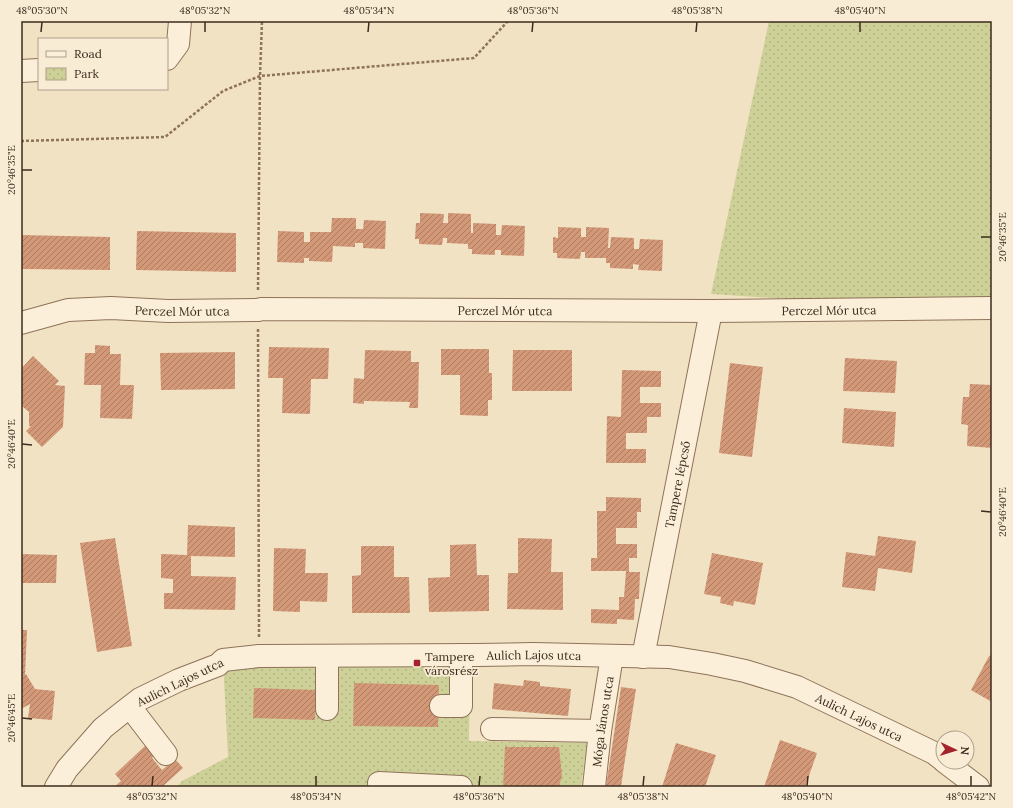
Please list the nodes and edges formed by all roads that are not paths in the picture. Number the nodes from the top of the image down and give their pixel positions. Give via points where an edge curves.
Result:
1 (180, 21) edge
2 (168, 58) edge
3 (38, 70) edge
4 (21, 71) edge
5 (992, 308) edge
6 (711, 311) junction
7 (21, 323) edge
8 (327, 656) junction
9 (461, 656) junction
10 (612, 656) junction
11 (643, 657) junction
12 (441, 706) dead end
13 (130, 707) junction
14 (327, 708) dead end
15 (492, 729) dead end
16 (600, 731) junction
17 (166, 754) dead end
18 (935, 754) edge
19 (956, 770) edge
20 (379, 783) dead end
21 (56, 787) edge
22 (461, 787) edge
23 (594, 787) edge
24 (978, 787) edge

1 - 2 street via 178,44
3 - 4 street
5 - 6 street, Perczel Mór utca
6 - 7 street, Perczel Mór utca via 168,311 104,308 68,310
6 - 11 street, Tampere lépcső
8 - 9 street, Aulich Lajos utca
8 - 13 street, Aulich Lajos utca via 259,656 223,660 140,699
8 - 14 street
9 - 10 street, Aulich Lajos utca
9 - 12 street via 461,706
10 - 11 street, Aulich Lajos utca
10 - 16 street, Móga János utca
11 - 18 street, Aulich Lajos utca via 669,657 712,664 745,671 797,688
13 - 17 street
13 - 21 street, Aulich Lajos utca via 104,728 67,769
15 - 16 street
16 - 23 street, Móga János utca
19 - 24 street
20 - 22 street

